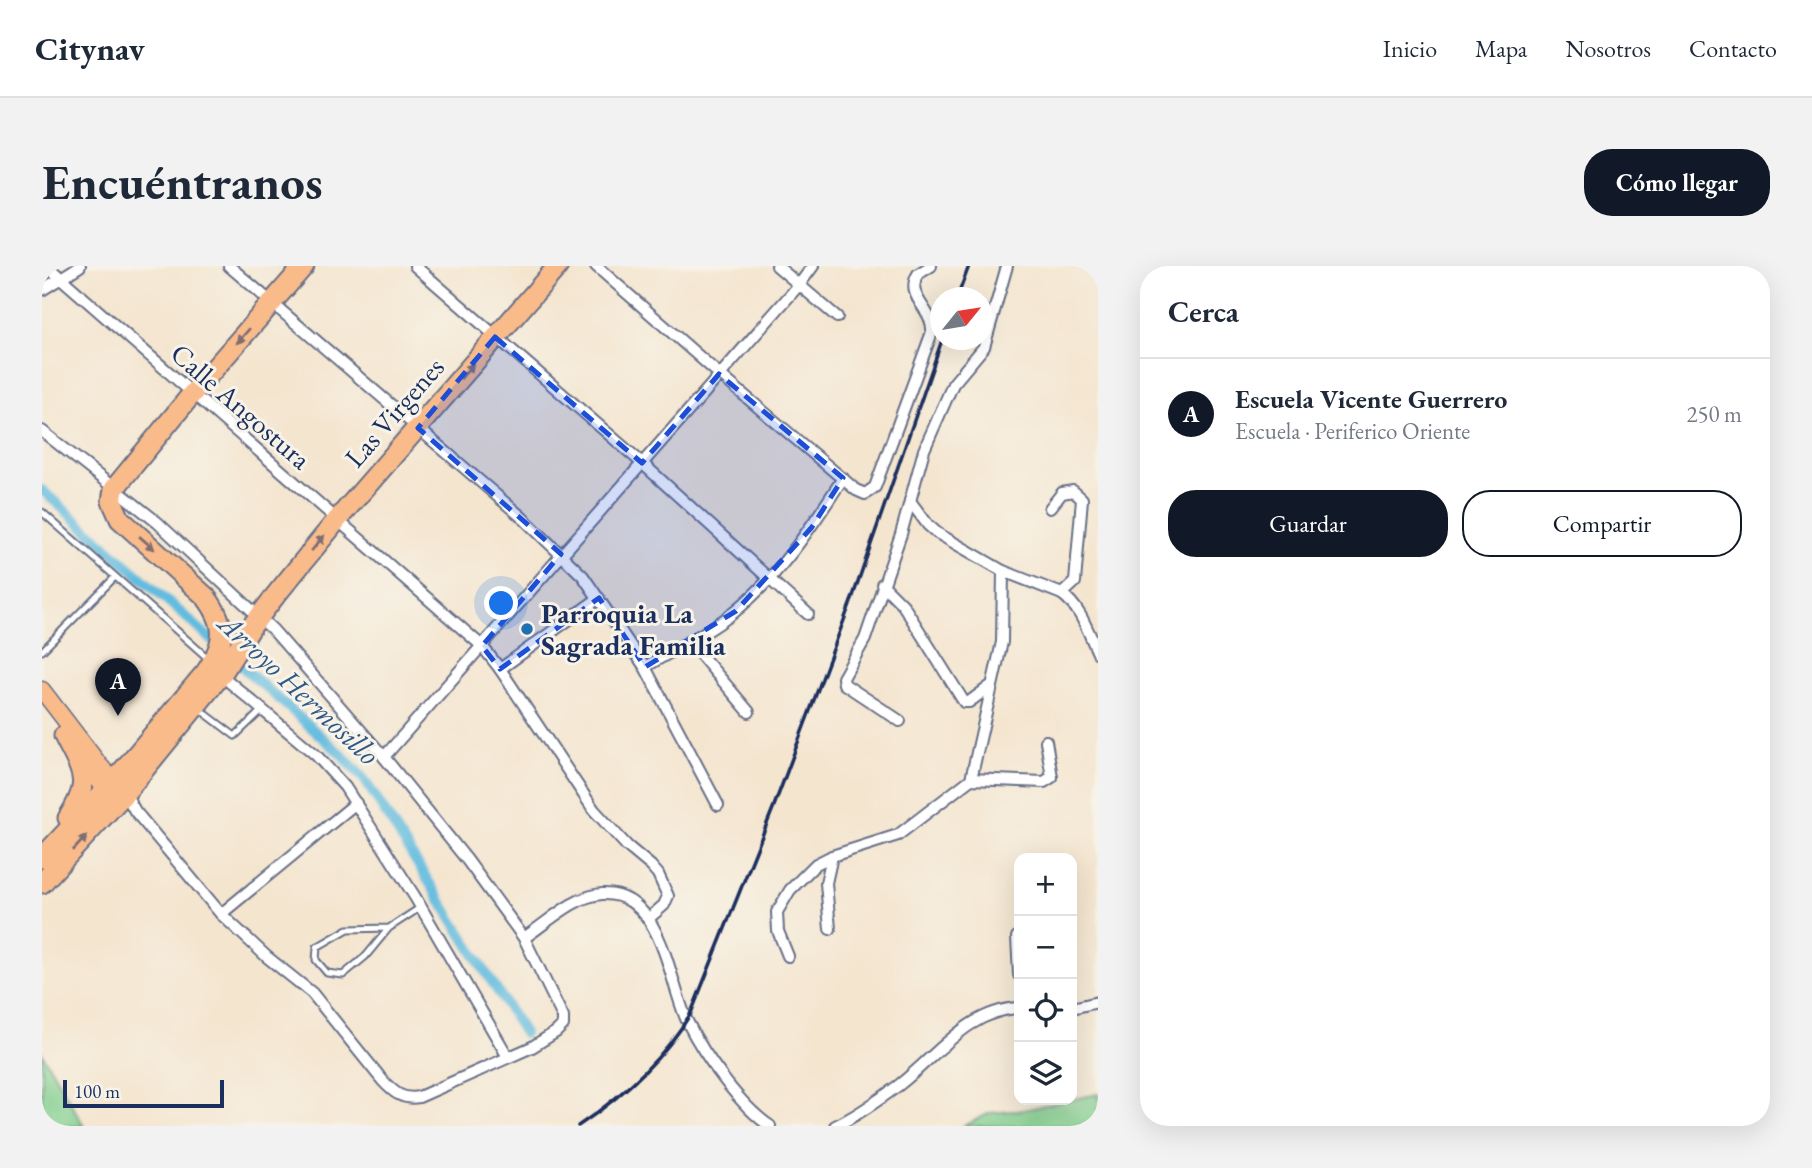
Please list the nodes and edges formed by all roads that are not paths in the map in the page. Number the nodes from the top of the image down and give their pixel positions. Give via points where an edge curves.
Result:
1 (47, 266) edge
2 (80, 266) edge
3 (229, 266) edge
4 (304, 266) edge
5 (415, 266) edge
6 (558, 266) edge
7 (596, 266) edge
8 (777, 266) edge
9 (813, 266) edge
10 (931, 266) edge
11 (1007, 266) edge
12 (59, 278) junction
13 (799, 285) junction
14 (42, 290) edge
15 (272, 303) junction
16 (837, 317) dead end
17 (495, 337) junction
18 (719, 374) junction
19 (192, 394) junction
20 (418, 428) junction
21 (42, 432) edge
22 (642, 463) junction
23 (842, 478) junction
24 (114, 489) junction
25 (910, 500) junction
26 (1050, 508) dead end
27 (42, 512) edge
28 (337, 520) junction
29 (561, 554) junction
30 (1003, 571) junction
31 (115, 577) junction
32 (770, 578) junction
33 (882, 584) junction
34 (1062, 594) junction
35 (599, 598) junction
36 (808, 614) dead end
37 (260, 615) junction
38 (689, 640) junction
39 (482, 646) junction
40 (42, 651) edge
41 (1098, 653) edge
42 (224, 655) junction
43 (645, 667) junction
44 (499, 669) junction
45 (992, 685) junction
46 (42, 690) edge
47 (196, 706) junction
48 (42, 708) edge
49 (262, 709) junction
50 (749, 712) dead end
51 (900, 721) dead end
52 (64, 736) junction
53 (1046, 741) dead end
54 (384, 757) junction
55 (971, 779) junction
56 (119, 796) junction
57 (356, 803) junction
58 (718, 805) dead end
59 (832, 856) junction
60 (43, 858) edge
61 (42, 883) edge
62 (421, 907) junction
63 (221, 914) junction
64 (648, 919) junction
65 (389, 928) junction
66 (830, 929) dead end
67 (524, 938) junction
68 (788, 956) dead end
69 (1098, 1002) edge
70 (1077, 1006) edge
71 (1014, 1008) edge
72 (508, 1057) junction
73 (770, 1126) edge
74 (835, 1126) edge

1 - 12 street, Calle Angostura
2 - 12 street
3 - 15 street
4 - 15 highway
5 - 17 street
6 - 17 highway, Las Virgenes
7 - 18 street
8 - 13 street
9 - 13 street
10 - 23 street via 918,274 914,287 932,322 932,332 874,487 861,493
11 - 25 street via 984,347 945,400
12 - 14 street
12 - 19 street, Calle Angostura
13 - 16 street
13 - 18 street
15 -> 19 highway
15 - 20 street
20 -> 17 highway, Las Virgenes
17 - 22 street
18 - 22 street
18 - 23 street
19 - 24 highway
19 - 28 street, Calle Angostura
20 - 28 highway, Las Virgenes
20 - 29 street
21 - 24 street
22 - 29 street
22 - 32 street
23 - 32 street via 802,541
24 - 37 street
24 -> 42 highway via 112,501 120,519 214,607
25 - 30 street via 937,533
25 - 33 street
26 - 34 street via 1062,493 1073,491 1082,499 1075,582
27 - 31 lane
37 -> 28 highway, Las Virgenes
28 - 39 street, Calle Angostura
29 - 35 street
29 - 39 street
30 - 34 street
30 - 45 street via 1003,628
31 - 40 lane
31 - 42 lane
32 - 36 street
32 - 38 street via 736,611
33 - 45 street via 903,605 964,702
33 - 51 street via 865,639 843,678 844,684
34 - 41 street via 1074,605
35 - 43 street
35 - 44 street
37 - 42 highway, Las Virgenes
37 - 54 street
38 - 43 street
38 - 50 street
39 - 44 street, Calle Angostura
39 - 54 street
42 - 47 highway
42 - 49 street
42 - 56 highway
43 - 58 street
44 - 64 street, Calle Angostura via 594,810 658,874 668,896
45 - 55 street
46 - 56 main road
47 - 49 lane via 235,736
47 - 56 highway
48 - 52 main road
49 - 57 street via 316,755
52 - 56 main road
52 - 60 highway via 84,784 82,796
53 - 55 street via 1052,777 1044,782
54 - 67 street
55 - 59 street via 898,835
56 - 60 highway
61 -> 56 highway
56 - 63 street
57 - 62 street
57 - 63 street
59 - 66 street via 826,883
59 - 68 street via 816,864 790,890 777,912 778,932
62 - 65 lane
62 - 72 street
63 - 72 street via 312,993 383,1082 402,1097 419,1097
64 - 67 street via 627,901 603,894 576,903
64 - 73 street via 693,1032 737,1095
65 - 65 lane via 348,929 317,947 316,960 327,973 342,975 366,956
67 - 72 street via 563,1025
69 - 70 street
71 - 74 street via 984,1015 899,1085

